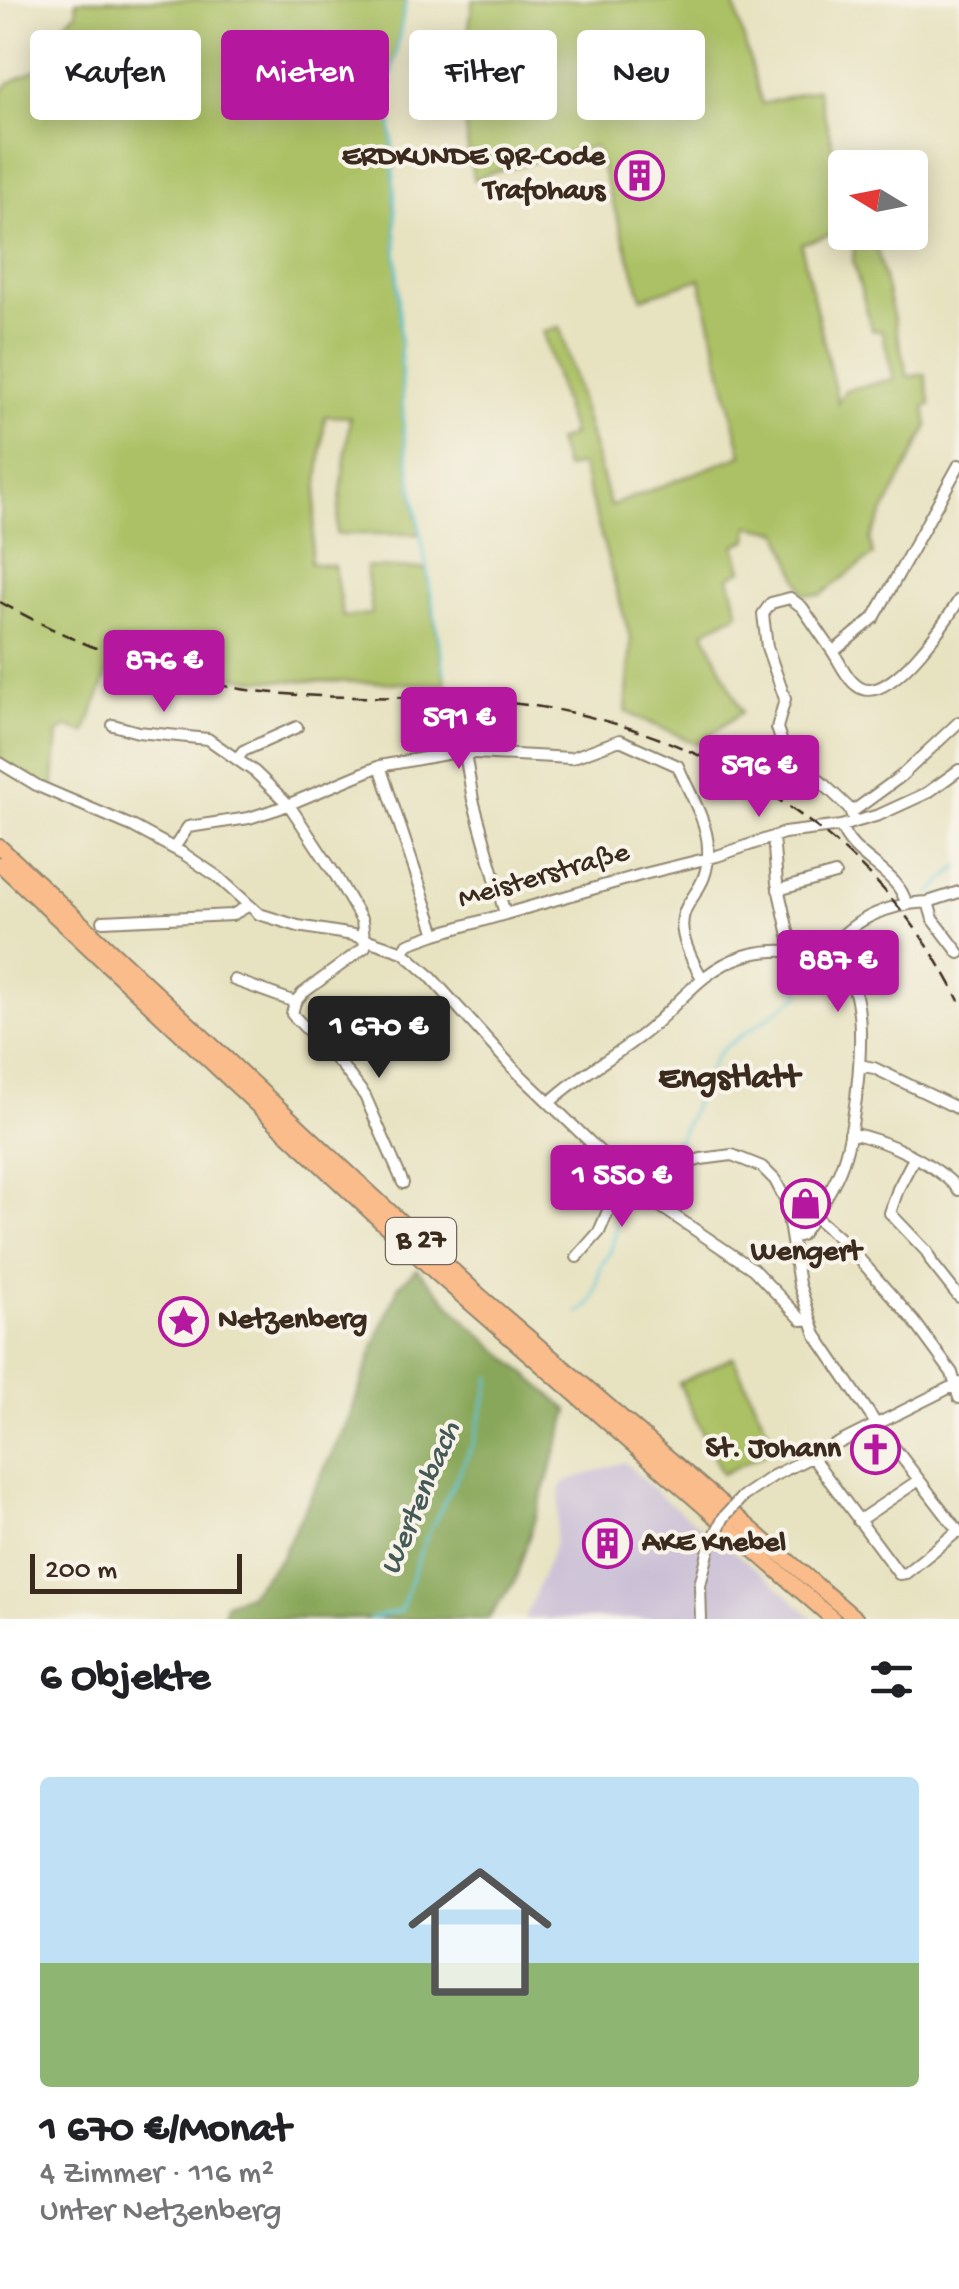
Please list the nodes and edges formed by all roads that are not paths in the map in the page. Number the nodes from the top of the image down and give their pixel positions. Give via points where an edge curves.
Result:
1 (959, 465) edge
2 (959, 600) edge
3 (834, 652) junction
4 (959, 722) edge
5 (113, 725) dead end
6 (297, 727) dead end
7 (465, 752) junction
8 (237, 758) junction
9 (0, 763) edge
10 (380, 766) junction
11 (959, 770) edge
12 (289, 805) junction
13 (854, 817) junction
14 (841, 826) junction
15 (772, 837) junction
16 (0, 847) edge
17 (174, 848) junction
18 (708, 858) junction
19 (0, 864) edge
20 (835, 874) dead end
21 (778, 890) junction
22 (959, 892) edge
23 (928, 902) junction
24 (906, 903) junction
25 (248, 906) junction
26 (505, 914) junction
27 (103, 920) dead end
28 (436, 934) junction
29 (367, 939) junction
30 (403, 952) junction
31 (959, 953) edge
32 (810, 956) junction
33 (702, 978) junction
34 (234, 980) dead end
35 (294, 1002) junction
36 (858, 1065) junction
37 (549, 1103) junction
38 (959, 1109) edge
39 (850, 1132) junction
40 (914, 1158) junction
41 (625, 1171) junction
42 (642, 1175) junction
43 (403, 1183) dead end
44 (959, 1190) edge
45 (814, 1216) junction
46 (792, 1238) junction
47 (577, 1257) dead end
48 (959, 1297) edge
49 (808, 1319) junction
50 (957, 1384) edge
51 (959, 1398) edge
52 (877, 1424) junction
53 (812, 1457) junction
54 (919, 1480) junction
55 (858, 1521) junction
56 (958, 1532) edge
57 (701, 1619) edge
58 (833, 1619) edge
59 (856, 1619) edge

1 - 3 street via 874,618
2 - 3 street via 884,688 855,684
3 - 13 street via 790,598 766,608 763,630 785,699 777,728 783,746
4 - 13 street
5 - 8 street via 208,740
6 - 8 street
7 - 10 street
7 - 18 street via 571,758 620,740 678,766 706,834
7 - 26 street
8 - 12 street
9 - 17 street
10 - 12 street
10 - 28 street
11 - 13 street, Meisterstraße via 913,801
12 - 17 street via 193,825
12 - 29 street
13 - 14 street, Meisterstraße
14 - 15 street, Meisterstraße
14 - 24 street via 852,847 902,891
15 - 18 street, Meisterstraße
15 - 21 street
16 - 59 highway, B 27 via 479,1295
17 - 25 street
18 - 26 street, Meisterstraße
18 - 33 street via 681,924
19 - 58 highway, B 27 via 434,1272
20 - 21 street
21 - 32 street
22 - 23 street
23 - 24 street
23 - 31 street via 932,919
24 - 32 street via 879,911
25 - 27 street via 232,914
25 - 29 street via 276,920
26 - 28 street, Meisterstraße
28 - 30 street, Meisterstraße
29 - 30 street
29 - 35 street via 361,953
30 - 37 street
32 - 33 street via 744,956
32 - 36 street via 843,972 853,986
33 - 37 street via 648,1030
34 - 35 street
35 - 43 street via 294,1020 365,1096
36 - 38 street
36 - 39 street
37 - 41 street
39 - 40 street
39 - 45 street via 836,1179
40 - 44 street
40 - 48 street via 890,1213
41 - 42 street
41 - 47 street via 599,1232
42 - 46 street via 719,1155 743,1157 780,1187
42 - 49 street via 650,1200 740,1259
45 - 46 street
45 - 50 street via 883,1284
46 - 49 street
49 - 52 street
50 - 51 street
50 - 52 street
52 - 53 street
52 - 54 street
53 - 55 street
53 - 57 street, bridge via 742,1497 724,1517 700,1585
54 - 55 street
54 - 56 street
55 - 56 street via 899,1574

